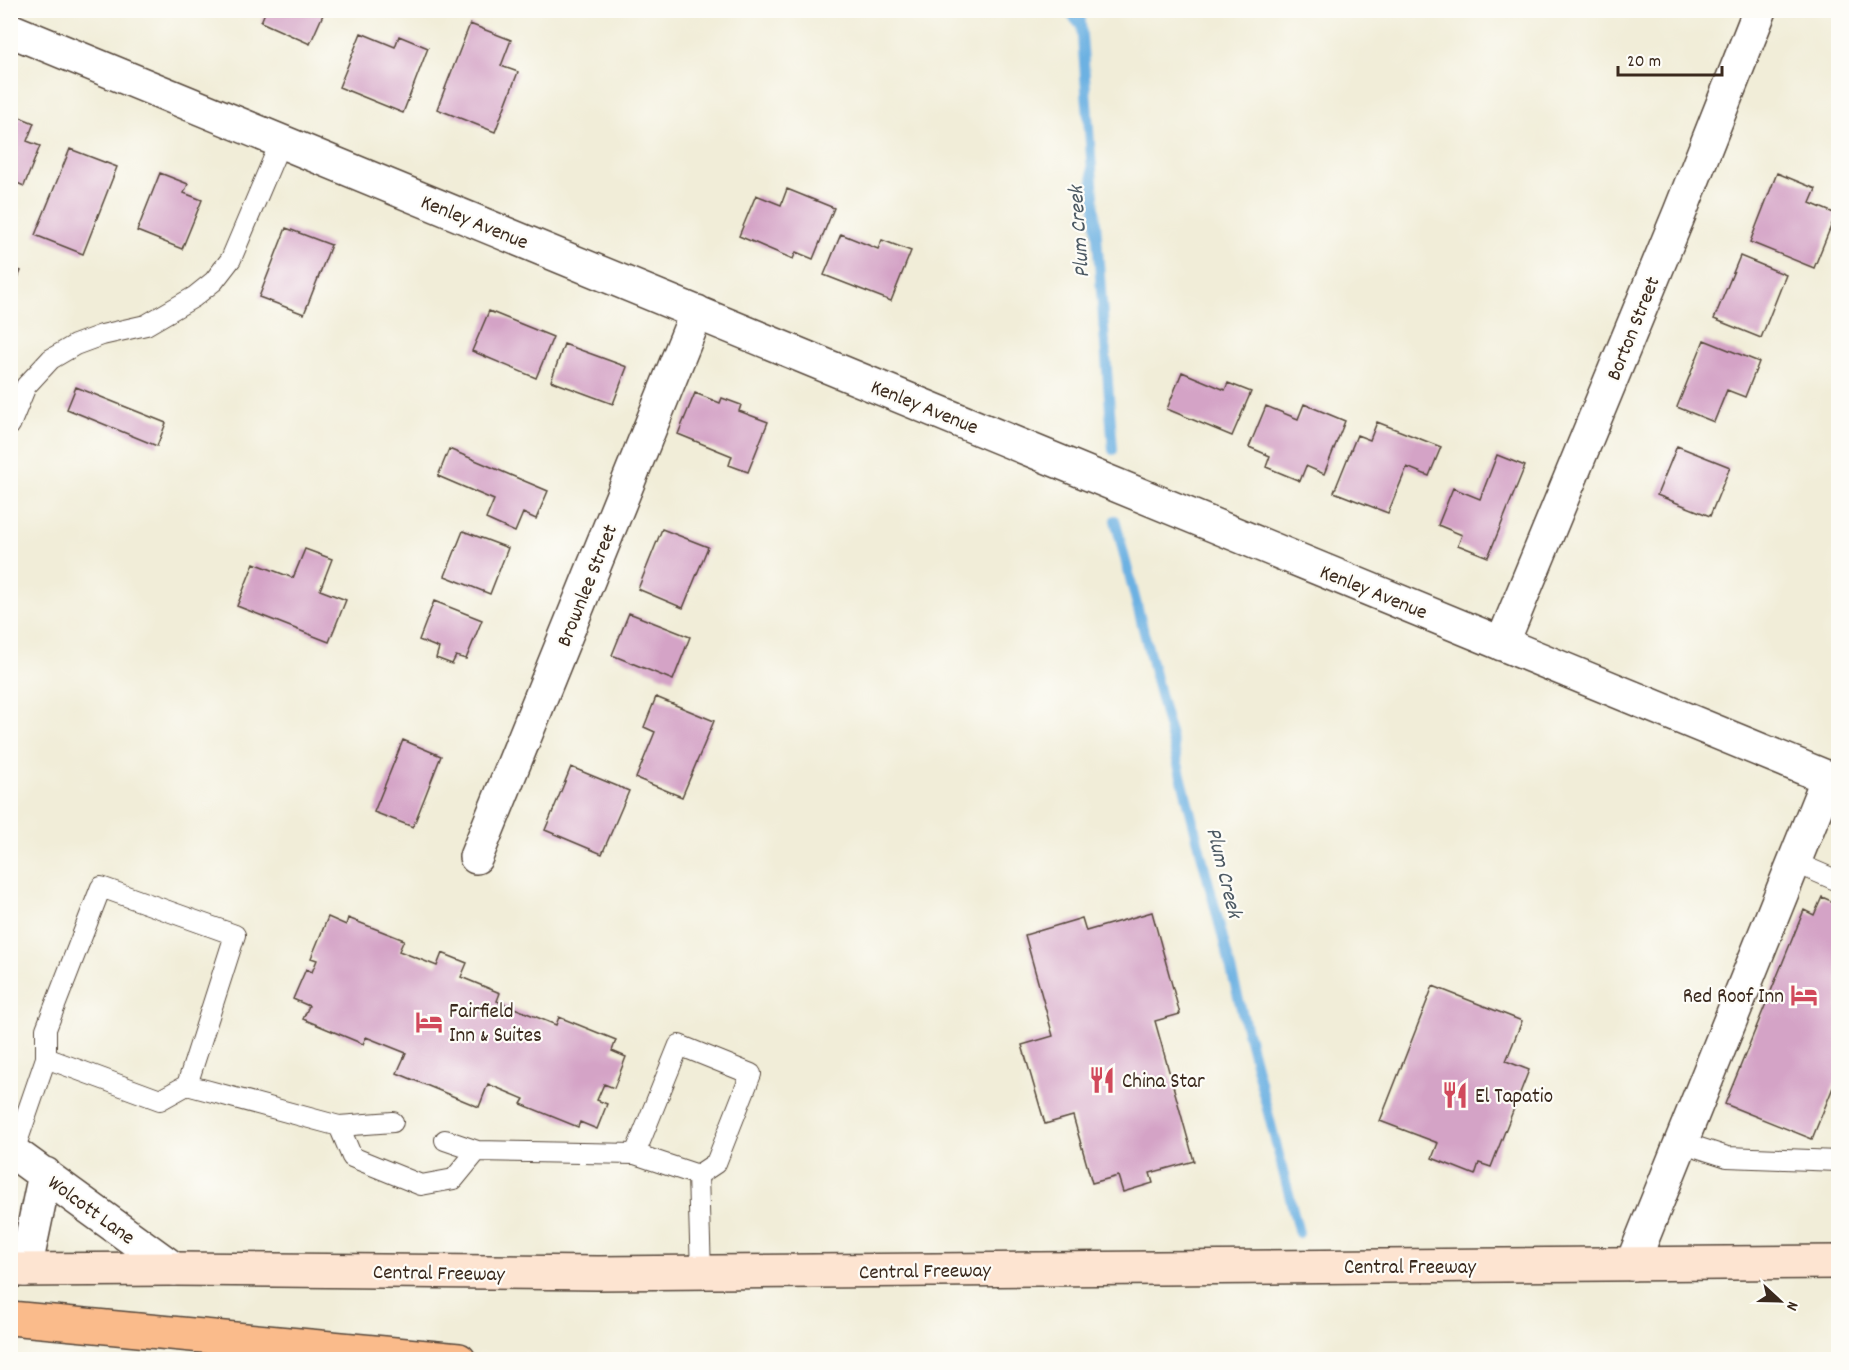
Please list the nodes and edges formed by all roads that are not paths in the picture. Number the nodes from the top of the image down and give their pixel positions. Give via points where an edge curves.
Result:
1 (1760, 10) edge
2 (10, 30) edge
3 (281, 141) junction
4 (697, 312) junction
5 (10, 425) edge
6 (1502, 644) junction
7 (1833, 780) edge
8 (476, 857) dead end
9 (1794, 862) junction
10 (1839, 881) edge
11 (46, 1058) junction
12 (187, 1085) junction
13 (393, 1122) dead end
14 (339, 1126) junction
15 (445, 1140) dead end
16 (1681, 1142) junction
17 (12, 1150) edge
18 (477, 1151) junction
19 (635, 1154) junction
20 (1839, 1161) edge
21 (45, 1174) junction
22 (698, 1175) junction
23 (1839, 1262) edge
24 (1632, 1264) junction
25 (174, 1269) junction
26 (18, 1270) edge
27 (701, 1273) junction
28 (10, 1318) edge
29 (459, 1359) edge

1 - 6 street, Borton Street
2 - 3 street, Kenley Avenue
3 - 4 street, Kenley Avenue
3 - 5 lane via 231,259 214,281 146,325 102,335 51,359 26,386
4 - 6 street, Kenley Avenue
4 - 8 street, Brownlee Street
6 - 7 street, Kenley Avenue
7 - 9 street
9 - 10 lane
9 - 16 street
11 - 12 lane via 160,1100
11 - 12 lane via 46,1029 101,887 235,935
11 - 17 lane
12 - 14 lane
13 - 14 lane
14 - 18 lane via 352,1157 421,1185 454,1179
15 - 18 lane
16 - 20 lane via 1727,1157
16 - 24 street
17 - 21 street, Wolcott Lane
18 - 19 lane
19 - 22 lane
19 - 22 lane via 679,1045 751,1074 716,1162
21 - 25 street, Wolcott Lane
21 - 26 street
22 - 27 lane
23 - 24 main road, Central Freeway
24 - 27 main road, Central Freeway
25 - 26 main road, Central Freeway
25 - 27 main road, Central Freeway
28 - 29 highway

